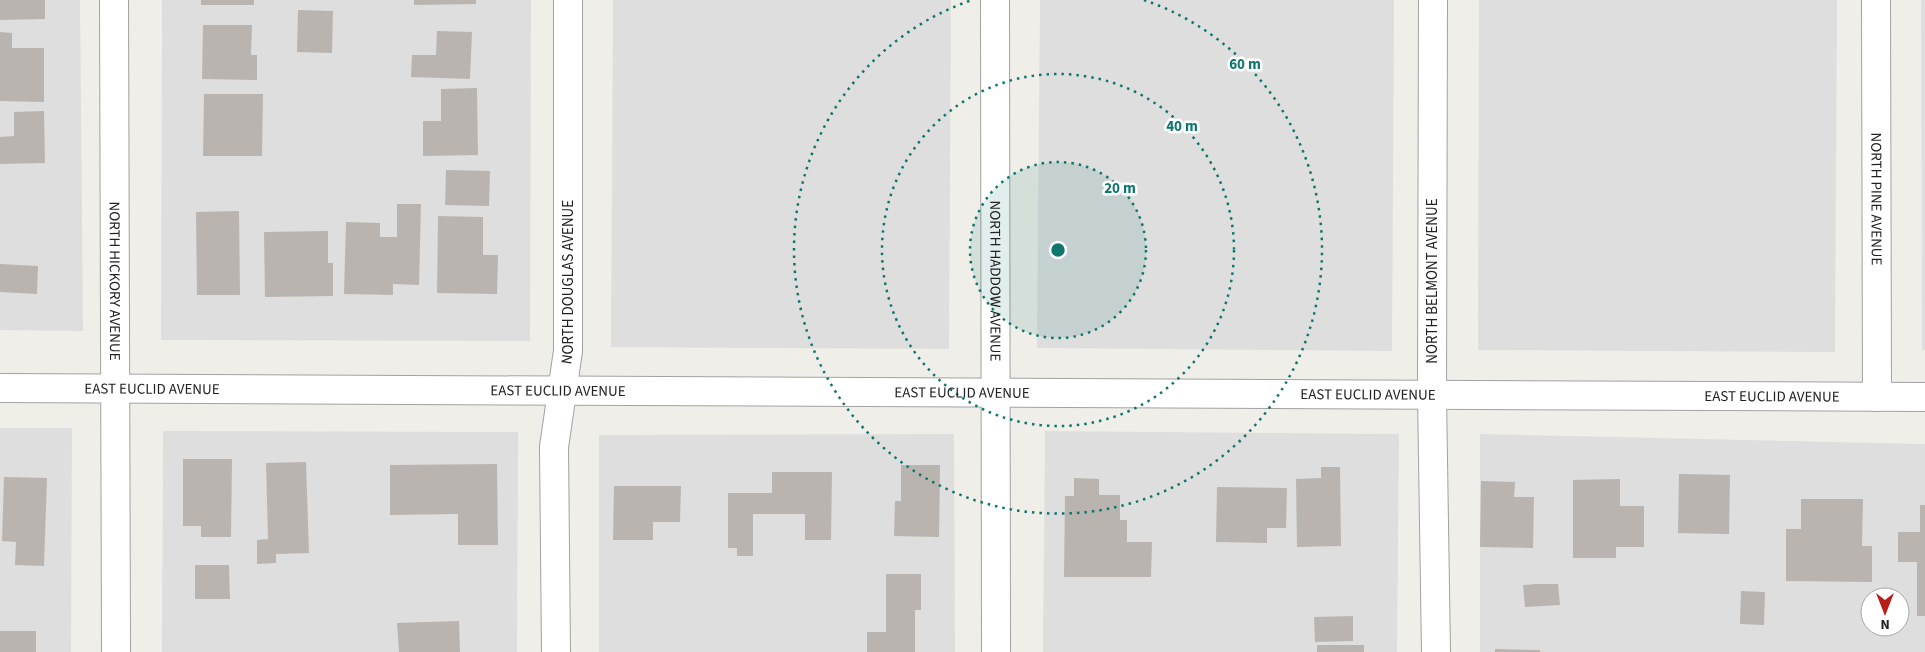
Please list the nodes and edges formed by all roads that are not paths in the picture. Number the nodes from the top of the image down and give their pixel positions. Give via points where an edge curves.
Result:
1 (114, 0) edge
2 (568, 0) edge
3 (995, 0) edge
4 (1433, 0) edge
5 (1876, 0) edge
6 (0, 388) edge
7 (114, 390) junction
8 (562, 390) junction
9 (996, 393) junction
10 (1432, 394) junction
11 (1877, 397) junction
12 (1925, 397) edge
13 (116, 652) edge
14 (556, 652) edge
15 (996, 652) edge
16 (1436, 652) edge

1 - 7 street, NORTH HICKORY AVENUE
2 - 8 street, NORTH DOUGLAS AVENUE via 568,351
3 - 9 street, NORTH HADDOW AVENUE
4 - 10 street, NORTH BELMONT AVENUE
5 - 11 street, NORTH PINE AVENUE
6 - 7 street, EAST EUCLID AVENUE
7 - 8 street, EAST EUCLID AVENUE
7 - 13 street, NORTH HICKORY AVENUE
8 - 9 street, EAST EUCLID AVENUE
8 - 14 street, NORTH DOUGLAS AVENUE via 554,447
9 - 10 street, EAST EUCLID AVENUE
9 - 15 street, NORTH HADDOW AVENUE
10 - 11 street, EAST EUCLID AVENUE
10 - 16 street, NORTH BELMONT AVENUE
11 - 12 street, EAST EUCLID AVENUE

